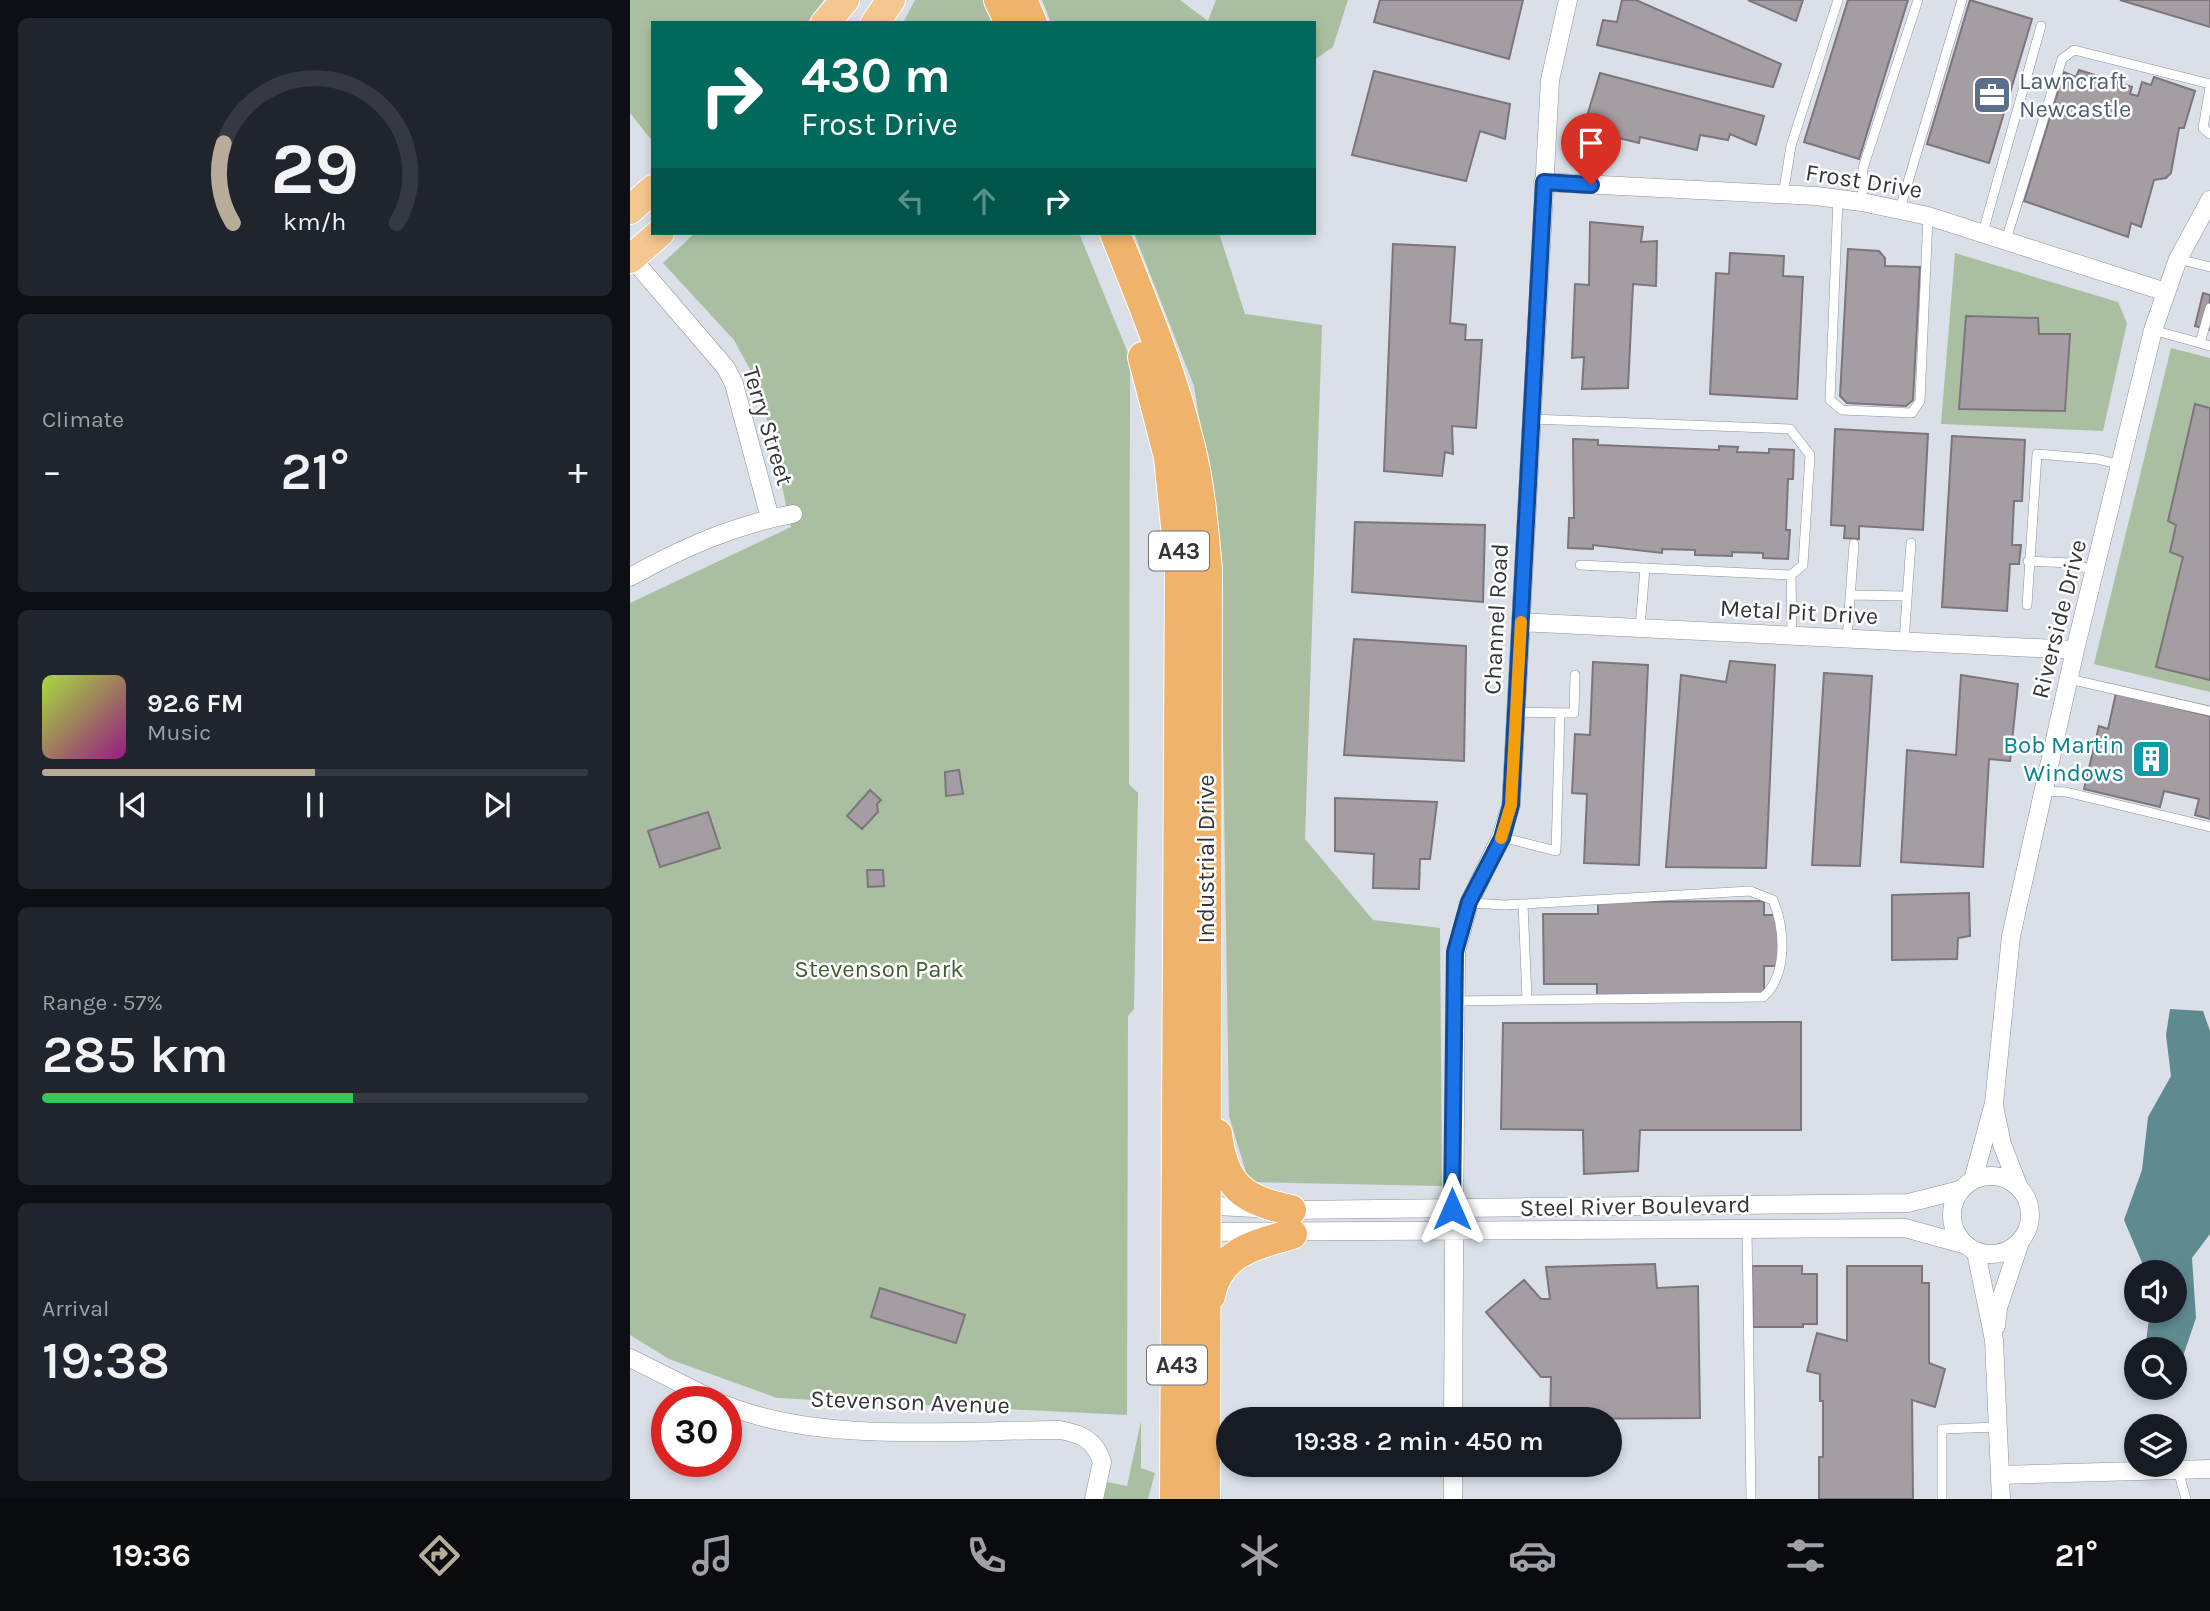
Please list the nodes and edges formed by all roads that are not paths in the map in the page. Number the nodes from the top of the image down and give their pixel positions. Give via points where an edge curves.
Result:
1 (845, 0) edge
2 (891, 0) edge
3 (999, 0) edge
4 (1022, 0) edge
5 (1568, 0) edge
6 (1838, 0) edge
7 (1918, 0) edge
8 (1962, 0) edge
9 (827, 21) edge
10 (876, 21) edge
11 (1009, 21) edge
12 (1031, 21) edge
13 (2041, 26) dead end
14 (2210, 85) edge
15 (2210, 134) edge
16 (1544, 182) junction
17 (651, 191) edge
18 (1783, 195) junction
19 (1838, 198) junction
20 (2210, 200) edge
21 (1862, 202) junction
22 (630, 209) edge
23 (1900, 209) junction
24 (1928, 216) junction
25 (1983, 232) junction
26 (658, 235) edge
27 (1095, 235) edge
28 (1116, 235) edge
29 (2006, 240) junction
30 (631, 258) edge
31 (2178, 259) junction
32 (2210, 267) edge
33 (2166, 292) junction
34 (2210, 308) edge
35 (2153, 330) junction
36 (2200, 343) junction
37 (2210, 346) edge
38 (1530, 419) junction
39 (2122, 466) junction
40 (793, 514) dead end
41 (770, 518) junction
42 (1911, 543) dead end
43 (1854, 544) dead end
44 (2028, 561) junction
45 (1580, 565) dead end
46 (1645, 568) junction
47 (2095, 571) junction
48 (1791, 575) junction
49 (630, 577) edge
50 (1851, 595) junction
51 (1907, 596) junction
52 (2027, 605) dead end
53 (1521, 622) junction
54 (1640, 628) junction
55 (1793, 636) junction
56 (1847, 639) junction
57 (1904, 641) junction
58 (2075, 650) junction
59 (1575, 675) dead end
60 (2069, 679) junction
61 (2210, 711) edge
62 (1516, 712) junction
63 (1560, 713) junction
64 (2043, 790) junction
65 (2210, 827) edge
66 (1502, 838) junction
67 (1469, 902) junction
68 (1523, 904) junction
69 (1527, 999) junction
70 (1453, 1001) junction
71 (1206, 1036) junction
72 (1994, 1103) junction
73 (1967, 1185) junction
74 (2019, 1188) junction
75 (1452, 1209) junction
76 (1193, 1218) junction
77 (1292, 1222) junction
78 (1746, 1229) junction
79 (1451, 1232) junction
80 (2020, 1242) junction
81 (1970, 1248) junction
82 (1206, 1319) junction
83 (1994, 1340) junction
84 (630, 1358) edge
85 (686, 1386) edge
86 (1453, 1407) edge
87 (742, 1409) edge
88 (2000, 1427) junction
89 (2210, 1469) edge
90 (2187, 1470) edge
91 (2124, 1472) edge
92 (2000, 1475) junction
93 (1453, 1477) edge
94 (2180, 1477) edge
95 (1094, 1499) edge
96 (1175, 1499) edge
97 (1205, 1499) edge
98 (1453, 1499) edge
99 (1751, 1499) edge
100 (1942, 1499) edge
101 (2001, 1499) edge
102 (2186, 1499) edge

1 - 9 main road
2 - 10 main road
3 - 11 highway
4 - 12 highway
5 - 16 street, Channel Road via 1549,80
6 - 18 lane via 1791,146
7 - 21 lane via 1863,168
8 - 23 lane
13 - 25 lane
14 - 15 lane via 2203,128
14 - 29 lane via 2074,50 2062,59
16 - 18 street, Frost Drive
16 - 38 street, Channel Road
17 - 22 main road
18 - 19 street, Frost Drive
19 - 21 street, Frost Drive
19 - 24 lane via 1830,400 1842,410 1912,413 1920,401
20 - 31 street, Riverside Drive
21 - 23 street, Frost Drive
23 - 24 street, Frost Drive
24 - 25 street, Frost Drive
25 - 29 street, Frost Drive
26 - 30 main road
27 - 76 highway, Industrial Drive / A43 via 1155,397 1176,511
28 - 71 highway, Industrial Drive / A43 via 1166,363 1191,449 1202,509 1207,569
29 - 33 street, Frost Drive
30 - 41 street, Terry Street via 726,368
31 - 32 lane
31 - 33 street, Riverside Drive
33 - 35 street, Riverside Drive
34 - 36 lane
35 - 36 lane
35 - 39 street, Riverside Drive
36 - 37 lane
38 - 48 lane via 1790,429 1810,455 1803,565
38 - 53 street, Channel Road
39 - 44 lane via 2037,454
39 - 47 street, Riverside Drive
40 - 41 street
41 - 49 street via 719,533
42 - 51 lane
43 - 50 lane
44 - 47 lane via 2071,563
44 - 52 lane
45 - 46 lane
46 - 48 lane
46 - 54 lane
47 - 58 street, Riverside Drive
48 - 55 lane
50 - 51 lane
50 - 56 lane
51 - 57 lane
53 - 54 street, Metal Pit Drive
53 - 62 street, Channel Road
54 - 55 street, Metal Pit Drive
55 - 56 street, Metal Pit Drive
56 - 57 street, Metal Pit Drive
57 - 58 street, Metal Pit Drive
58 - 60 street, Riverside Drive
59 - 63 lane via 1574,713
60 - 61 lane
60 - 64 street, Riverside Drive
62 - 63 lane
62 - 66 street, Channel Road via 1511,805
63 - 66 lane via 1556,851
64 - 65 lane
64 - 72 street, Riverside Drive via 2011,936
66 - 67 street, Channel Road
67 - 68 lane
67 - 70 street, Channel Road via 1455,952
68 - 69 lane
68 - 69 lane via 1750,891 1773,900 1779,914 1781,967 1763,997
69 - 70 lane
70 - 75 street, Channel Road
71 - 76 highway, Industrial Drive / A43
71 - 77 highway via 1218,1142 1230,1178 1240,1193
72 - 73 street, Riverside Drive
72 - 74 street, Riverside Drive via 2002,1144
73 - 74 street via 1990,1176
73 - 75 street, Steel River Boulevard via 1908,1203
73 - 81 street via 1951,1216 1955,1231
74 - 80 street via 2030,1214
75 - 77 street, Steel River Boulevard
75 - 79 street, Channel Road
76 - 77 street, Steel River Boulevard
76 - 77 street, Steel River Boulevard
76 - 82 highway, Industrial Drive / A43
76 - 96 highway, Industrial Drive / A43
77 - 79 street, Steel River Boulevard
77 - 82 highway via 1226,1261 1213,1280
78 - 79 street, Steel River Boulevard
78 - 81 street, Steel River Boulevard via 1905,1228
78 - 99 lane
79 - 86 street, Channel Road
80 - 81 street via 1999,1253
80 - 83 street via 1998,1308
81 - 83 street
82 - 97 highway, Industrial Drive / A43
83 - 88 street
84 - 85 street
87 - 95 street, Stevenson Avenue via 802,1424 865,1430 1079,1433 1091,1441 1102,1462
88 - 92 street
88 - 100 lane via 1942,1429
89 - 90 street
91 - 92 street
92 - 101 street
93 - 98 street
94 - 102 lane

